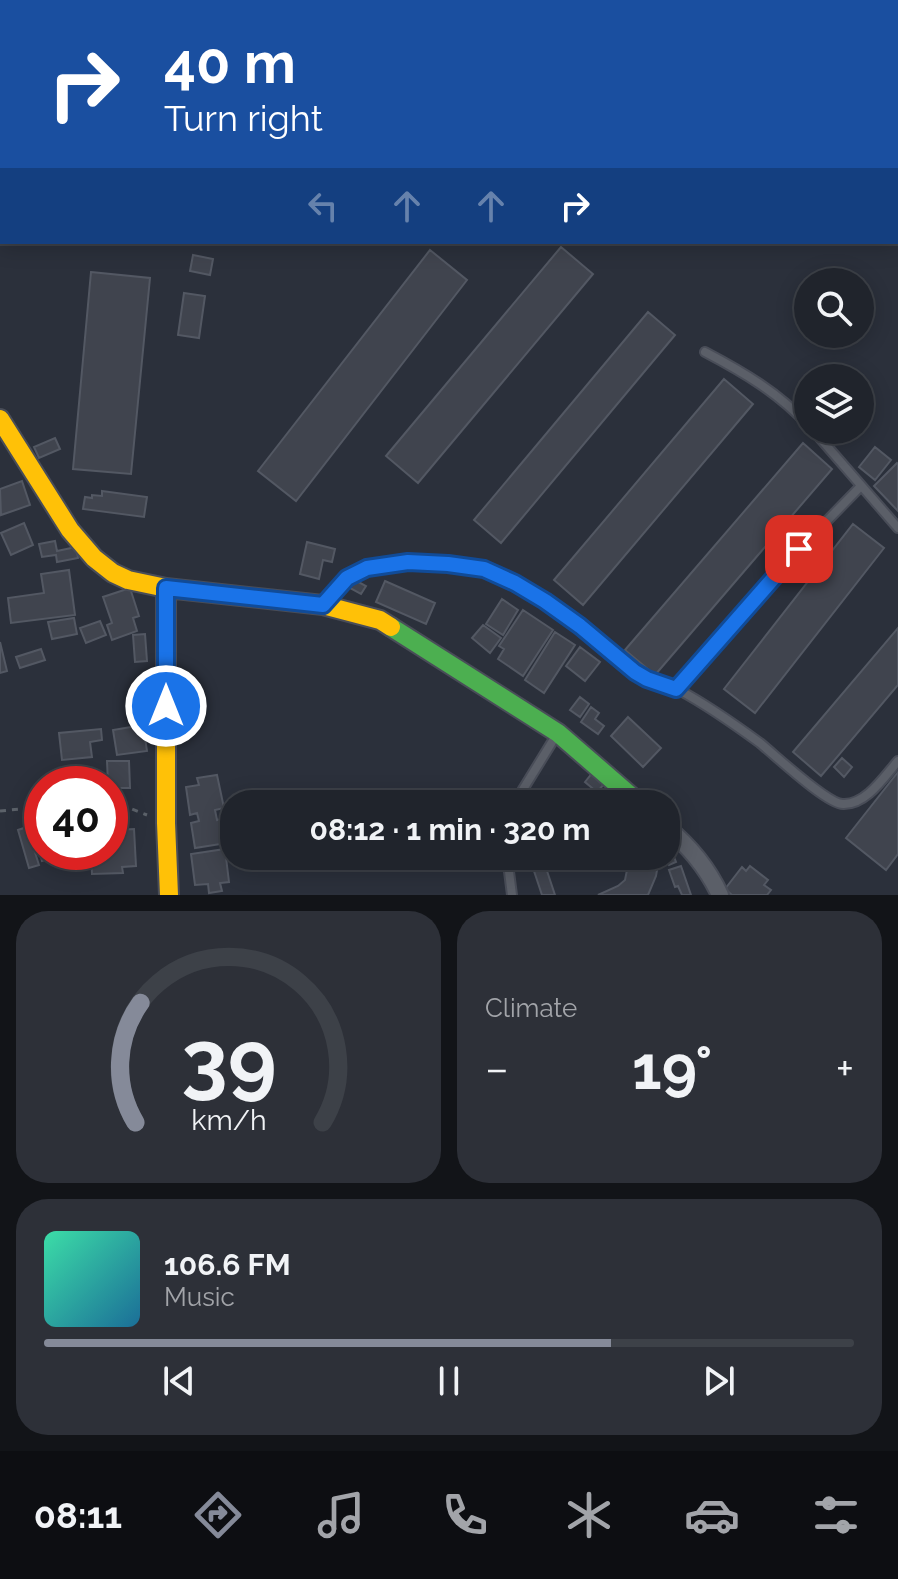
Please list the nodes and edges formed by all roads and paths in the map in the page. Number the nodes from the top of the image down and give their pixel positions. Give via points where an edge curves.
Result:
1 (705, 352) dead end
2 (794, 411) edge
3 (0, 419) edge
4 (826, 444) edge
5 (861, 486) junction
6 (898, 528) edge
7 (166, 588) junction
8 (323, 605) junction
9 (676, 689) junction
10 (558, 733) junction
11 (898, 761) edge
12 (523, 790) edge
13 (624, 790) edge
14 (128, 807) edge
15 (24, 809) edge
16 (0, 811) edge
17 (166, 823) junction
18 (680, 839) edge
19 (509, 870) edge
20 (169, 895) edge
21 (512, 895) edge
22 (720, 895) edge

1 - 2 lane via 743,372
3 - 7 street via 70,530 94,558 128,580
4 - 5 lane
5 - 6 lane
5 - 9 lane via 778,571
7 - 8 street
7 - 17 street
8 - 9 lane via 347,578 367,568 408,562 484,569 545,601 635,672
8 - 10 street via 380,620
9 - 11 lane via 759,742 835,803 854,803
10 - 12 lane
10 - 13 street
14 - 17 path
15 - 16 path
17 - 20 street
18 - 22 street
19 - 21 lane

